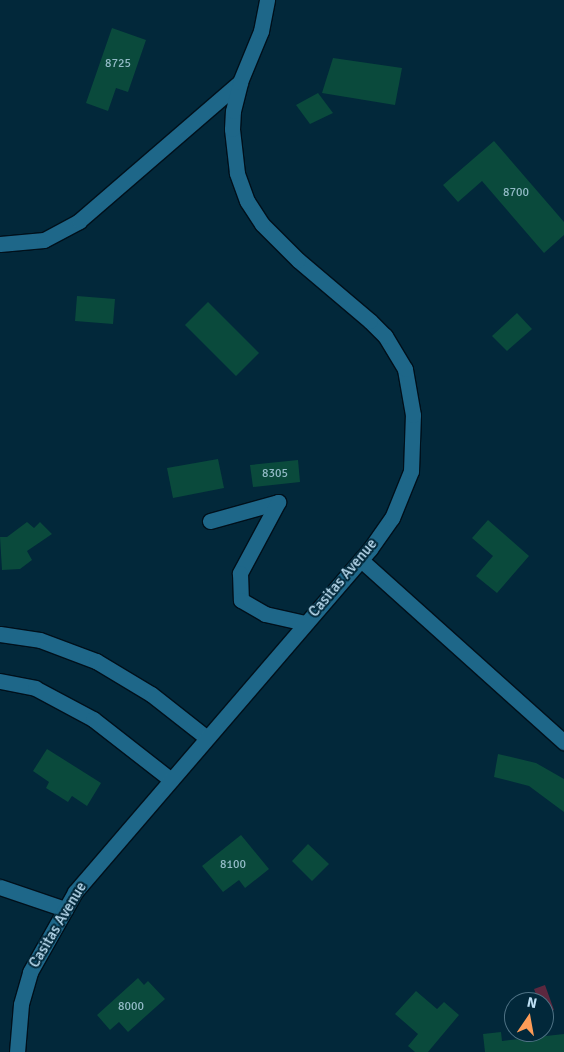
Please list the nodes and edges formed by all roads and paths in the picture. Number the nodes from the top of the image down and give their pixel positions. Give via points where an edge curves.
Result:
1 (267, 0) edge
2 (240, 82) junction
3 (0, 244) edge
4 (210, 521) dead end
5 (361, 560) junction
6 (305, 623) junction
7 (0, 634) edge
8 (0, 681) edge
9 (207, 738) junction
10 (564, 742) edge
11 (170, 780) junction
12 (0, 886) edge
13 (65, 909) junction
14 (17, 1052) edge

1 - 2 street via 261,31
2 - 3 street via 79,221 44,240
2 - 5 street, Casitas Avenue via 232,138 237,173 247,201 278,242 385,336 405,369 411,389 414,443 411,471 392,518
4 - 6 street via 278,502 240,574 241,600 265,614
5 - 6 street, Casitas Avenue
5 - 10 street
6 - 9 street, Casitas Avenue
7 - 9 street via 40,640 96,661 151,694
8 - 11 street via 35,688 93,719
9 - 11 street, Casitas Avenue
11 - 13 street, Casitas Avenue via 106,853
12 - 13 street
13 - 14 street, Casitas Avenue via 30,972 22,1004

